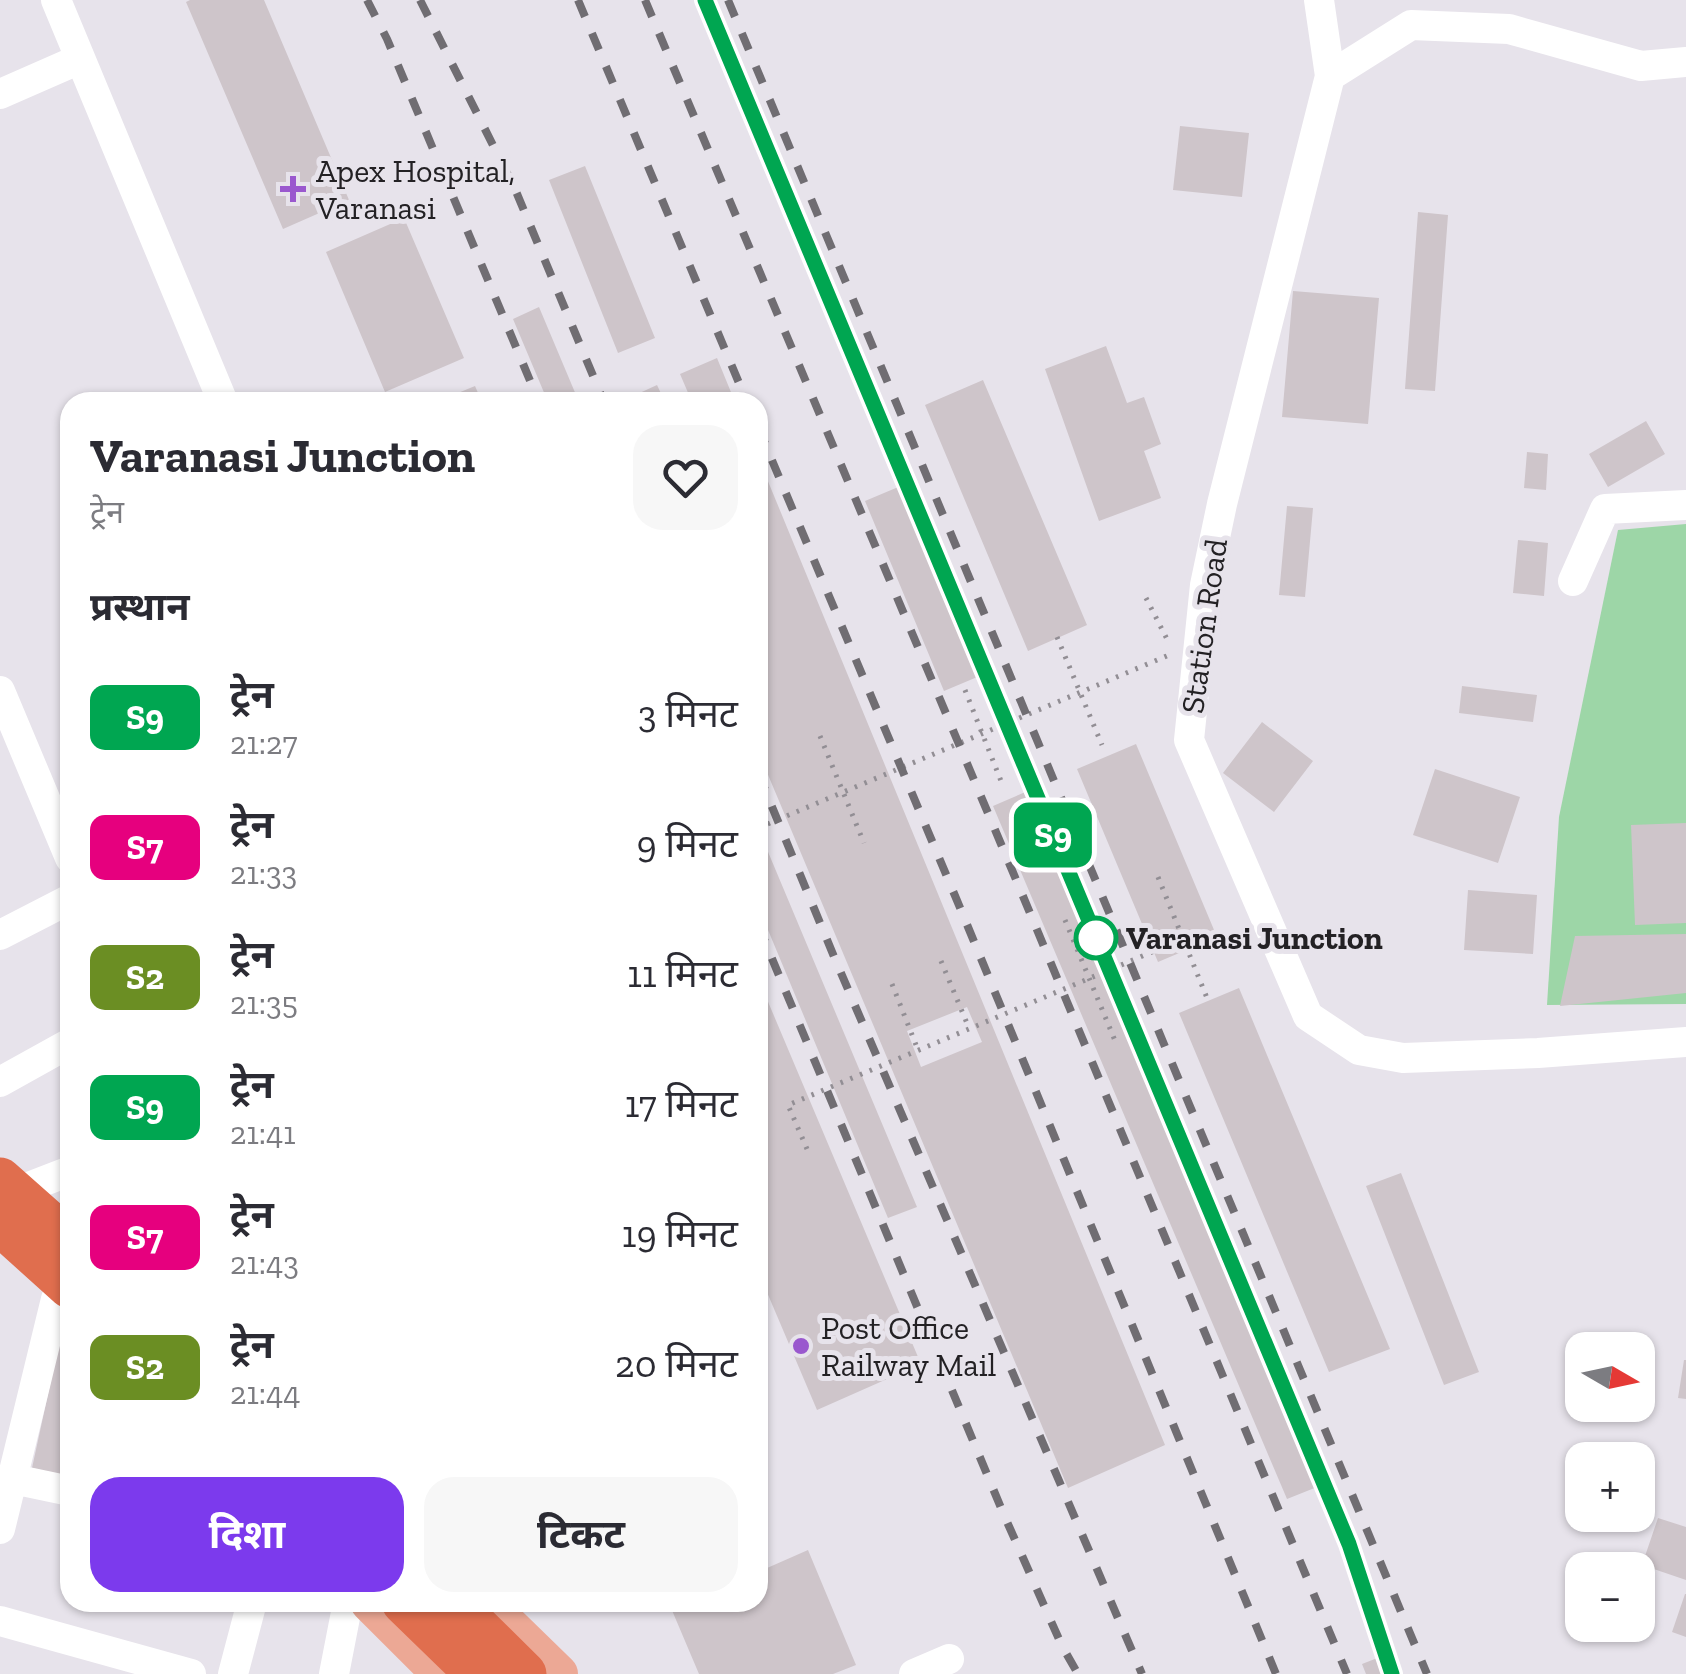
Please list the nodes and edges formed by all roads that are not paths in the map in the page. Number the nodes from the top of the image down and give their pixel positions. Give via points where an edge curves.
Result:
1 (56, 0) edge
2 (1320, 0) edge
3 (80, 58) junction
4 (1686, 62) edge
5 (1330, 76) junction
6 (0, 94) edge
7 (219, 392) edge
8 (1686, 504) edge
9 (1573, 581) dead end
10 (0, 691) edge
11 (60, 834) edge
12 (60, 904) edge
13 (0, 935) edge
14 (1686, 1042) edge
15 (60, 1049) edge
16 (0, 1082) edge
17 (60, 1174) edge
18 (7, 1190) edge
19 (60, 1220) edge
20 (60, 1234) edge
21 (0, 1251) edge
22 (60, 1287) edge
23 (60, 1294) edge
24 (60, 1318) edge
25 (60, 1493) edge
26 (5, 1503) edge
27 (250, 1612) edge
28 (346, 1612) edge
29 (380, 1612) edge
30 (414, 1612) edge
31 (489, 1612) edge
32 (492, 1612) edge
33 (0, 1620) edge
34 (949, 1659) dead end
35 (191, 1674) edge
36 (234, 1674) edge
37 (334, 1674) edge
38 (442, 1674) edge
39 (478, 1674) edge
40 (524, 1674) edge
41 (558, 1674) edge
42 (914, 1674) edge

1 - 3 street
2 - 5 street
3 - 6 street
3 - 7 street
4 - 5 street via 1641,66 1509,29 1411,24
5 - 14 street, Station Road via 1222,504 1205,585 1189,740 1308,1016 1360,1050 1404,1058
8 - 9 street via 1605,509
10 - 11 street
12 - 13 street
15 - 16 street
17 - 18 street
18 - 19 main road
18 - 20 highway
18 - 22 highway
21 - 23 main road
24 - 26 street
25 - 26 street
27 - 36 street
28 - 37 street
29 - 38 main road
30 - 39 highway
31 - 40 highway
32 - 41 main road
33 - 35 street
34 - 42 street

